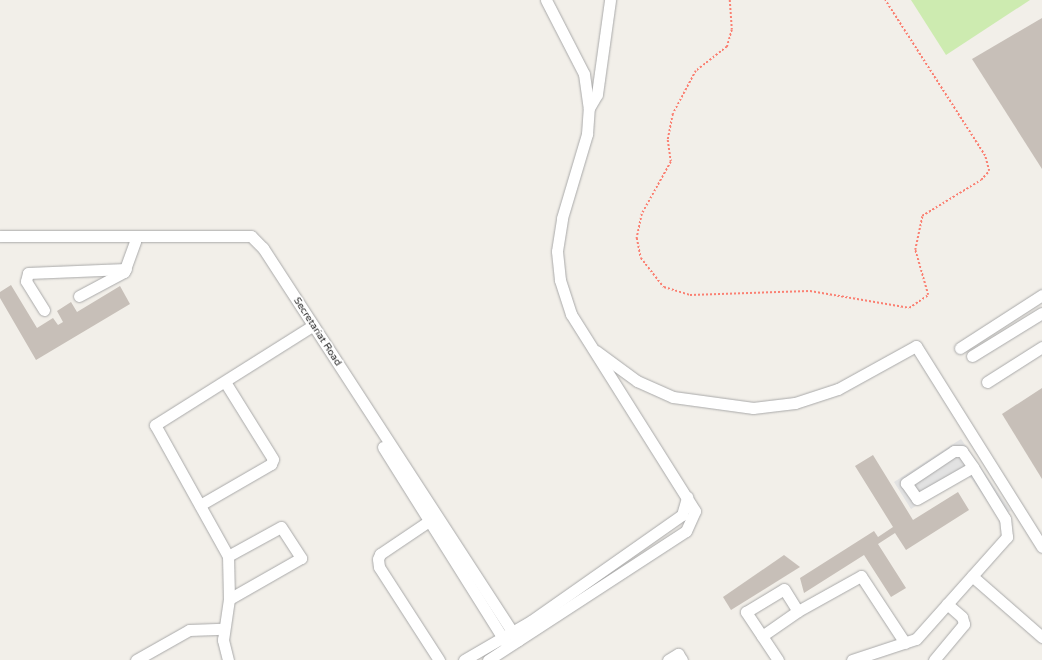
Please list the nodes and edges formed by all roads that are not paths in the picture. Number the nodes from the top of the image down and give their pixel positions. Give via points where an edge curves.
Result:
1 (546, 0) edge
2 (610, 0) edge
3 (589, 108) junction
4 (0, 236) edge
5 (0, 242) edge
6 (135, 242) junction
7 (126, 268) junction
8 (1042, 295) edge
9 (79, 296) dead end
10 (44, 310) dead end
11 (1042, 313) edge
12 (310, 327) junction
13 (591, 347) junction
14 (1042, 347) edge
15 (960, 348) dead end
16 (972, 356) dead end
17 (225, 382) junction
18 (987, 382) dead end
19 (973, 467) junction
20 (687, 497) junction
21 (200, 505) junction
22 (429, 521) junction
23 (1042, 547) edge
24 (228, 556) junction
25 (972, 576) junction
26 (229, 599) junction
27 (947, 604) junction
28 (798, 612) junction
29 (223, 629) junction
30 (516, 636) junction
31 (762, 636) junction
32 (1042, 637) edge
33 (506, 642) junction
34 (905, 643) junction
35 (148, 657) edge
36 (136, 660) edge
37 (228, 660) edge
38 (439, 660) edge
39 (464, 660) edge
40 (488, 660) edge
41 (668, 660) edge
42 (682, 660) edge
43 (778, 660) edge
44 (852, 660) edge
45 (934, 660) edge

1 - 3 street via 584,74
2 - 3 street via 604,59 596,94
3 - 13 street via 587,134 562,218 557,251 560,280 571,314
4 - 12 street, Secretariat Road via 251,236 263,248
5 - 6 street, Secretariat Road
6 - 7 street
6 - 12 street, Secretariat Road via 236,241 253,245
7 - 9 street
7 - 10 street via 28,272 26,282
8 - 15 street
11 - 16 street
12 - 17 street
12 - 22 street, Secretariat Road
12 - 30 street, Secretariat Road
13 - 20 street
13 - 23 street via 637,381 674,397 754,408 795,403 838,389 916,346
14 - 18 street
17 - 21 street via 155,425
17 - 21 street via 273,459 271,464
19 - 19 street via 962,451 954,451 906,483 917,499
19 - 25 street via 1005,519 1007,537
20 - 30 street via 682,515
20 - 30 street via 695,511 686,531
21 - 24 street
22 - 33 street, Secretariat Road
22 - 38 street via 380,554 378,559 379,567
24 - 26 street
24 - 26 street via 281,527 301,558
25 - 27 street
25 - 32 street
26 - 29 street
27 - 34 street via 916,638
27 - 45 street via 962,617 964,624
28 - 31 street
28 - 31 street via 784,589 746,612
28 - 34 street via 861,576
29 - 35 street via 190,630
29 - 37 street
30 - 33 street
31 - 43 street
33 - 39 street
33 - 40 street
34 - 44 street
35 - 36 street
41 - 42 street via 678,654

